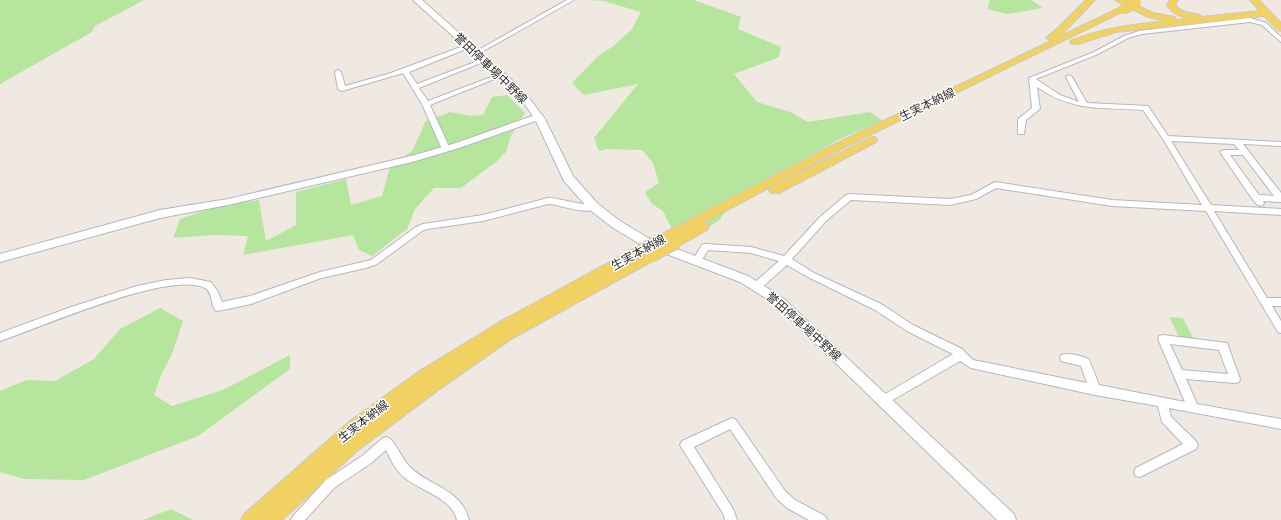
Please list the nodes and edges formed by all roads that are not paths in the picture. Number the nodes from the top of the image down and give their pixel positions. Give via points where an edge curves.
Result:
1 (417, 0) edge
2 (571, 0) edge
3 (1091, 0) edge
4 (1119, 0) edge
5 (1174, 0) edge
6 (1254, 0) edge
7 (1139, 2) edge
8 (1266, 14) junction
9 (1190, 22) junction
10 (1281, 28) edge
11 (1281, 40) edge
12 (476, 53) junction
13 (1012, 65) junction
14 (405, 71) junction
15 (338, 72) dead end
16 (501, 75) junction
17 (1069, 77) dead end
18 (1032, 80) junction
19 (416, 87) junction
20 (426, 104) junction
21 (1084, 104) junction
22 (538, 117) junction
23 (1021, 132) dead end
24 (1166, 138) junction
25 (1236, 141) junction
26 (1281, 144) edge
27 (446, 149) junction
28 (1246, 153) junction
29 (1256, 198) junction
30 (594, 207) junction
31 (1209, 209) junction
32 (1266, 211) junction
33 (1281, 212) edge
34 (646, 253) junction
35 (0, 258) edge
36 (786, 260) junction
37 (697, 261) junction
38 (757, 286) junction
39 (1265, 302) junction
40 (1281, 302) edge
41 (1281, 329) edge
42 (0, 337) edge
43 (961, 356) junction
44 (1065, 358) dead end
45 (1178, 374) junction
46 (1095, 390) junction
47 (884, 400) junction
48 (1162, 401) junction
49 (1193, 407) junction
50 (1281, 424) edge
51 (1140, 472) dead end
52 (250, 520) edge
53 (270, 520) edge
54 (297, 520) edge
55 (463, 520) edge
56 (731, 520) edge
57 (821, 520) edge
58 (1008, 520) edge

1 - 12 main road, 誉田停車場中野線
2 - 12 street
3 - 13 main road via 1061,31
4 - 9 main road via 1151,15
5 - 8 main road via 1171,6 1175,10 1196,17 1252,12
6 - 8 main road
7 - 13 main road, 生実本納線, bridge
8 - 9 main road
8 - 10 main road
9 - 13 main road via 1106,31
11 - 18 street via 1264,24 1250,20 1157,30 1126,37 1096,53
12 - 14 street
12 - 16 main road, 誉田停車場中野線
12 - 19 street
13 - 34 main road, 生実本納線, bridge via 835,148
14 - 15 street via 342,89
14 - 19 street
16 - 20 street
16 - 22 main road, 誉田停車場中野線 via 526,100
17 - 21 street
18 - 21 street via 1060,98
18 - 23 street via 1036,109 1019,119
19 - 20 street
20 - 27 street
21 - 24 street via 1145,108
22 - 27 street
22 - 30 main road, 誉田停車場中野線 via 568,178
24 - 25 street
24 - 31 street
25 - 26 street
25 - 28 street
27 - 35 street via 228,202 160,214
28 - 29 street via 1224,152
28 - 29 street via 1281,199
29 - 32 street
30 - 37 main road, 誉田停車場中野線 via 644,241
30 - 42 street via 576,208 548,201 483,218 426,226 366,265 320,275 251,300 218,307 209,286 197,282 172,282 85,305
31 - 32 street
31 - 36 street via 1082,200 996,185 973,197 950,202 849,197 823,219
31 - 39 street
32 - 33 street
34 - 52 main road, 生実本納線 via 477,342 421,378 348,432
34 - 53 main road, 生実本納線 via 506,335 432,386 351,446
36 - 37 street via 751,250 705,247
36 - 38 street
36 - 43 street via 878,307
37 - 38 main road, 誉田停車場中野線
38 - 47 main road, 誉田停車場中野線 via 779,300
39 - 40 street
39 - 41 street
43 - 46 street via 971,364
43 - 47 street
44 - 46 street via 1085,362
45 - 45 street via 1221,378 1235,379 1223,346 1163,339
45 - 49 street
46 - 48 street
47 - 58 main road, 誉田停車場中野線
48 - 49 street
48 - 51 street via 1166,419 1192,445
49 - 50 street
54 - 55 street via 330,484 366,460 387,442 395,457 408,472 456,503
56 - 57 street via 730,512 686,445 732,422 781,495 791,504

